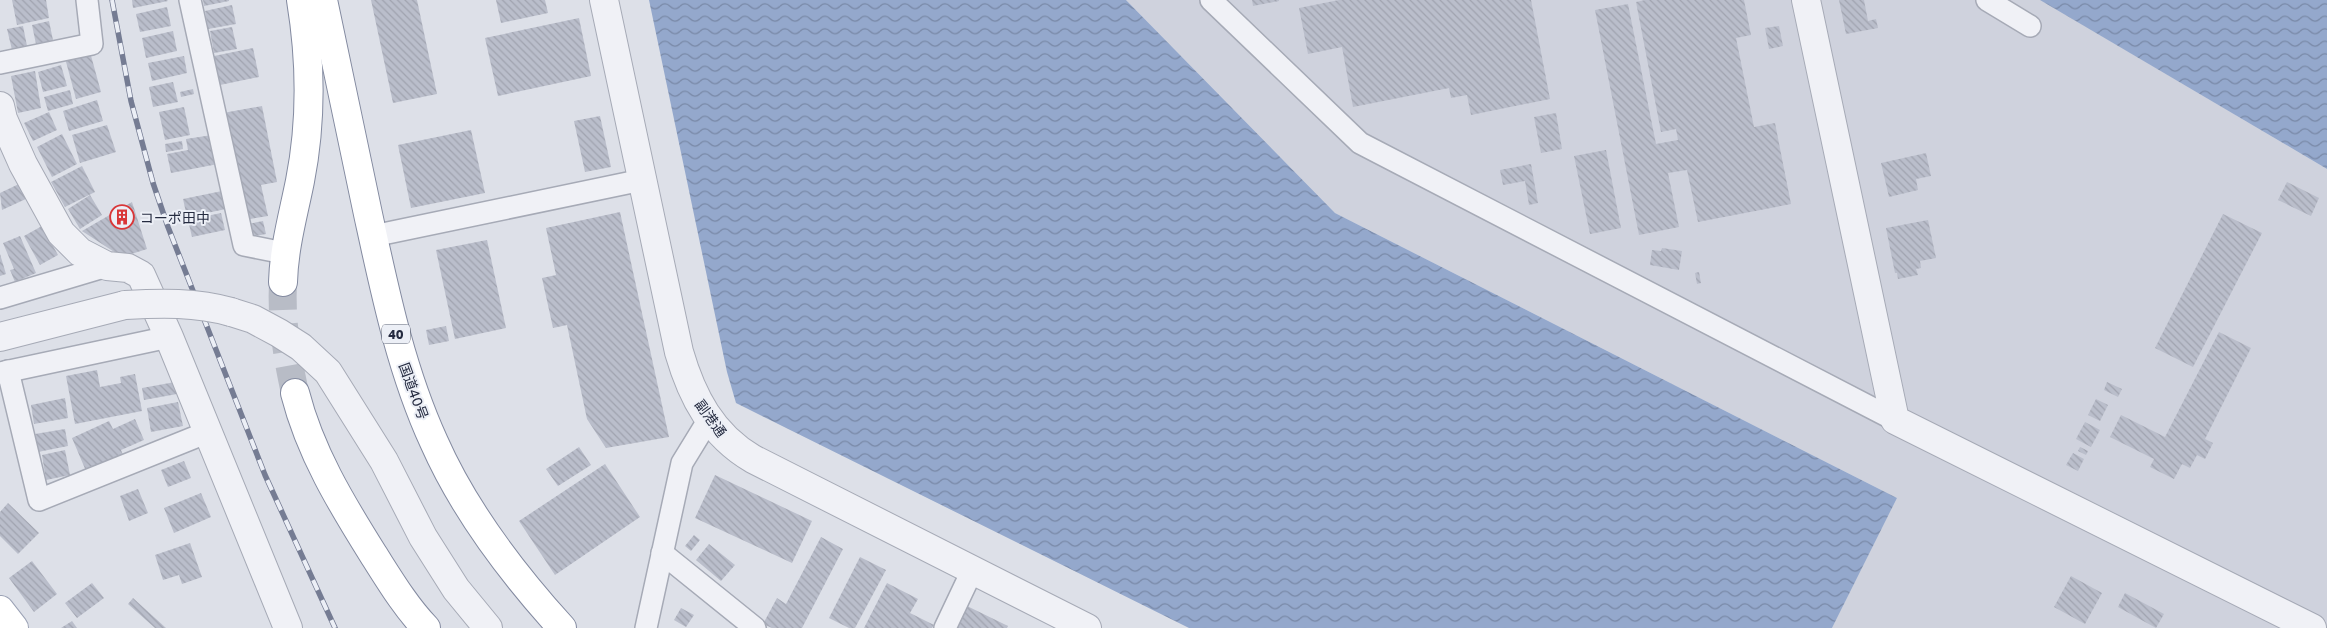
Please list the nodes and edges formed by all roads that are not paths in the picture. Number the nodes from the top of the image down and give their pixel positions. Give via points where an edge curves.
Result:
1 (87, 0) edge
2 (190, 0) edge
3 (301, 0) edge
4 (323, 0) edge
5 (604, 0) edge
6 (1211, 0) edge
7 (1806, 0) edge
8 (1987, 0) edge
9 (2030, 26) dead end
10 (0, 63) edge
11 (0, 106) edge
12 (642, 180) junction
13 (373, 236) junction
14 (284, 254) junction
15 (107, 266) junction
16 (283, 282) tunnel mouth
17 (0, 298) edge
18 (0, 337) edge
19 (169, 337) junction
20 (4, 372) edge
21 (295, 393) tunnel mouth
22 (709, 419) junction
23 (1895, 420) junction
24 (208, 432) junction
25 (662, 552) junction
26 (972, 571) junction
27 (0, 610) edge
28 (14, 628) edge
29 (288, 628) edge
30 (426, 628) edge
31 (488, 628) edge
32 (562, 628) edge
33 (646, 628) edge
34 (755, 628) edge
35 (944, 628) edge
36 (1087, 628) edge
37 (2312, 628) edge

1 - 10 street via 92,44
2 - 14 street via 244,244
3 - 14 main road via 309,63 310,106 300,182
4 - 13 main road, 国道40号 / 40
5 - 12 street, 副港通
6 - 23 street via 1360,143
7 - 23 street
8 - 9 street
11 - 15 street via 23,164 60,233 80,252
12 - 13 street
12 - 22 street, 副港通 via 686,378 698,405
13 - 32 main road, 国道40号 / 40 via 398,343 434,444 460,493 493,542
14 - 16 main road
15 - 17 street
15 - 19 street via 128,268 141,275
18 - 31 street, bridge via 125,305 168,302 231,312 279,333 301,347 328,372 384,461 428,545 456,589
19 - 20 street
19 - 24 street
20 - 24 street via 39,500
21 - 30 main road via 313,449 332,487 391,582
22 - 25 street via 682,463
22 - 26 street, 副港通 via 736,449
23 - 37 street
24 - 29 street
25 - 33 street
25 - 34 street
26 - 35 street
26 - 36 street, 副港通
27 - 28 main road

